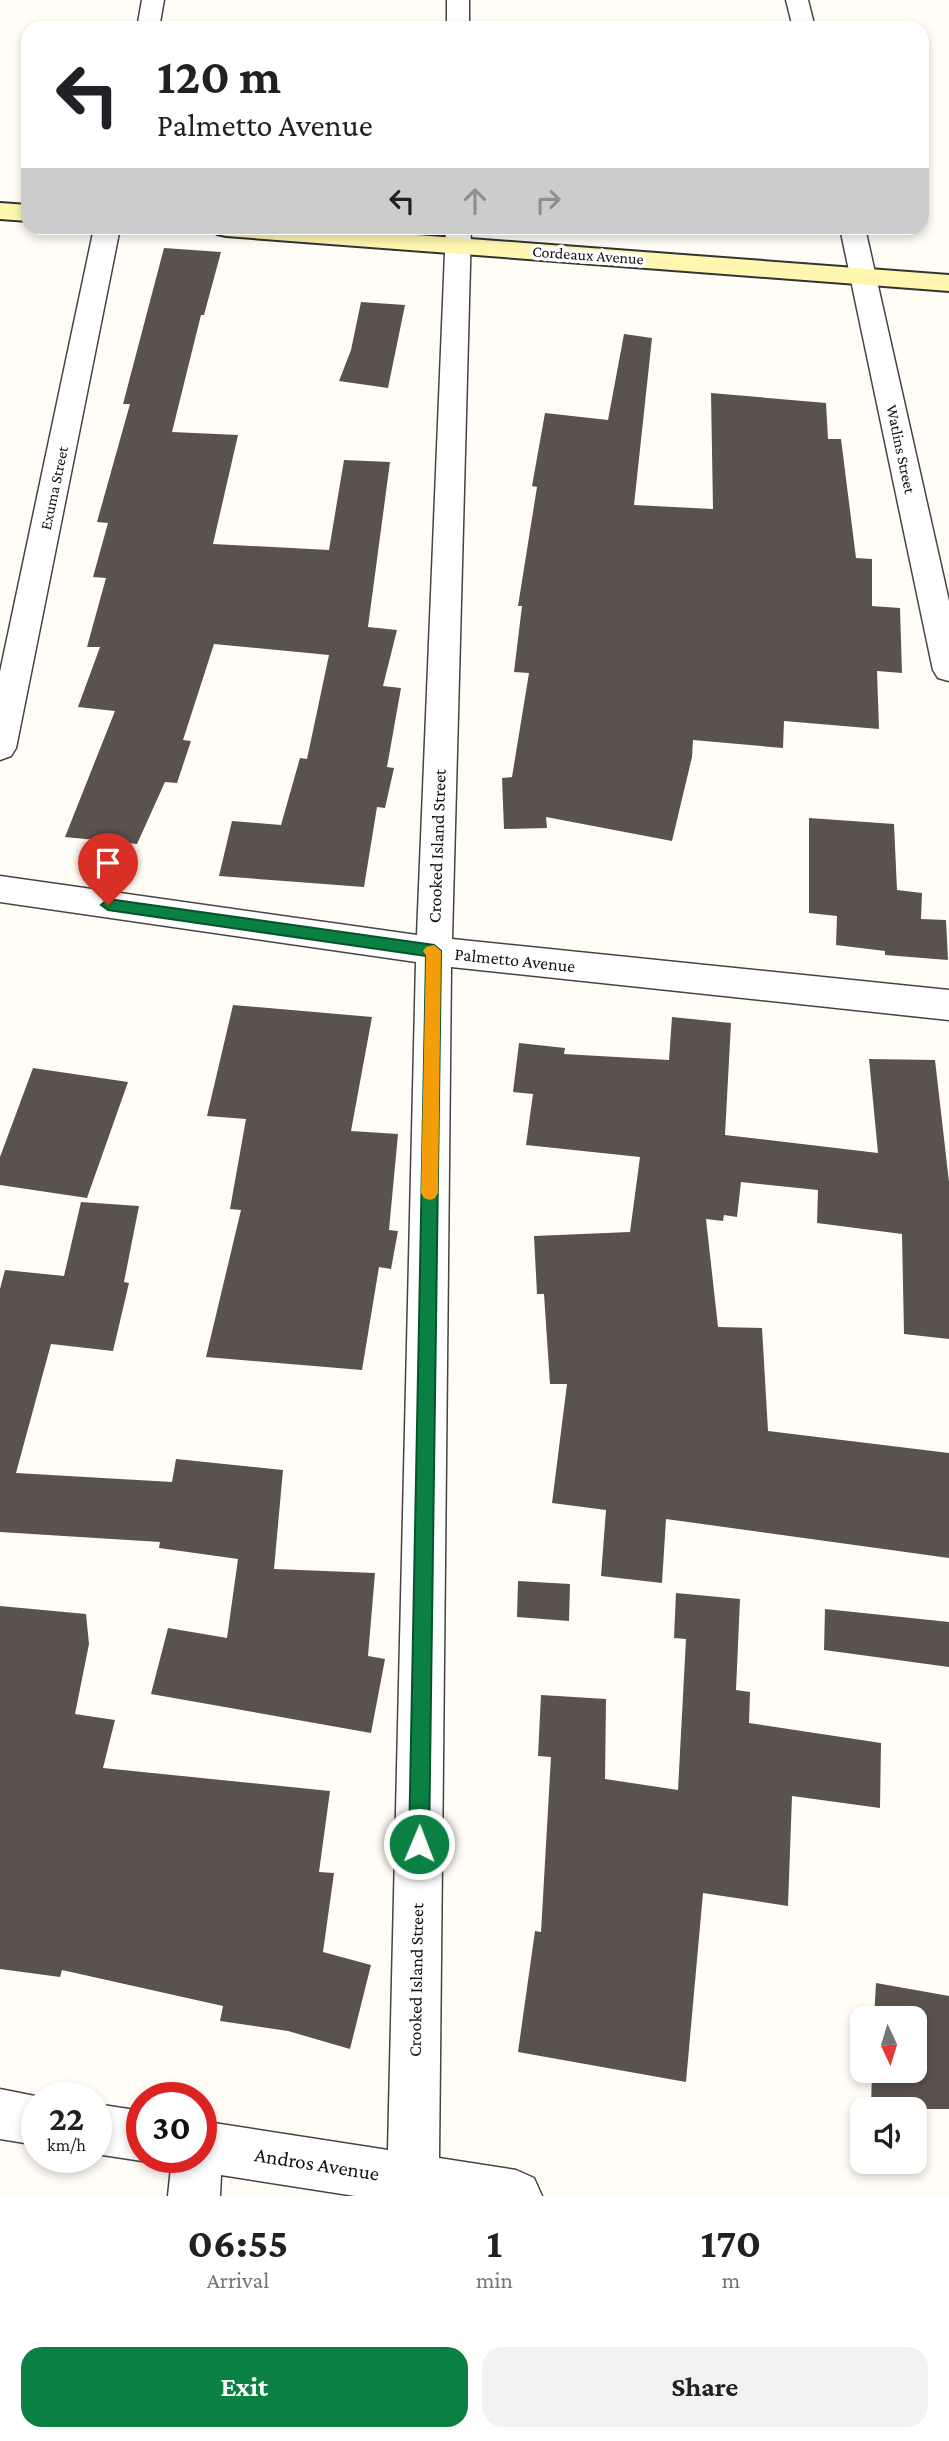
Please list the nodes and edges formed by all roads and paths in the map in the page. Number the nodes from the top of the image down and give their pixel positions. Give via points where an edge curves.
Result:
1 (153, 0) edge
2 (458, 0) edge
3 (797, 0) edge
4 (149, 21) edge
5 (458, 21) edge
6 (802, 21) edge
7 (0, 211) edge
8 (21, 212) edge
9 (106, 235) edge
10 (429, 235) edge
11 (854, 235) edge
12 (458, 236) edge
13 (864, 276) junction
14 (949, 283) edge
15 (949, 670) edge
16 (0, 748) edge
17 (0, 889) edge
18 (434, 951) junction
19 (949, 1005) edge
20 (0, 2114) edge
21 (21, 2117) edge
22 (217, 2148) edge
23 (196, 2173) edge
24 (413, 2178) junction
25 (194, 2196) edge
26 (516, 2196) edge

1 - 4 street
2 - 5 street
3 - 6 street
7 - 8 street
9 - 16 street, Exuma Street
10 - 12 street, Cordeaux Avenue
11 - 13 street, Watlins Street
12 - 13 street, Cordeaux Avenue
12 - 18 street, Crooked Island Street
13 - 14 street, Cordeaux Avenue
13 - 15 street, Watlins Street
17 - 18 street, Palmetto Avenue
18 - 19 street, Palmetto Avenue
18 - 24 street, Crooked Island Street
20 - 21 street
22 - 24 street, Andros Avenue
23 - 25 street
24 - 26 street, Andros Avenue

